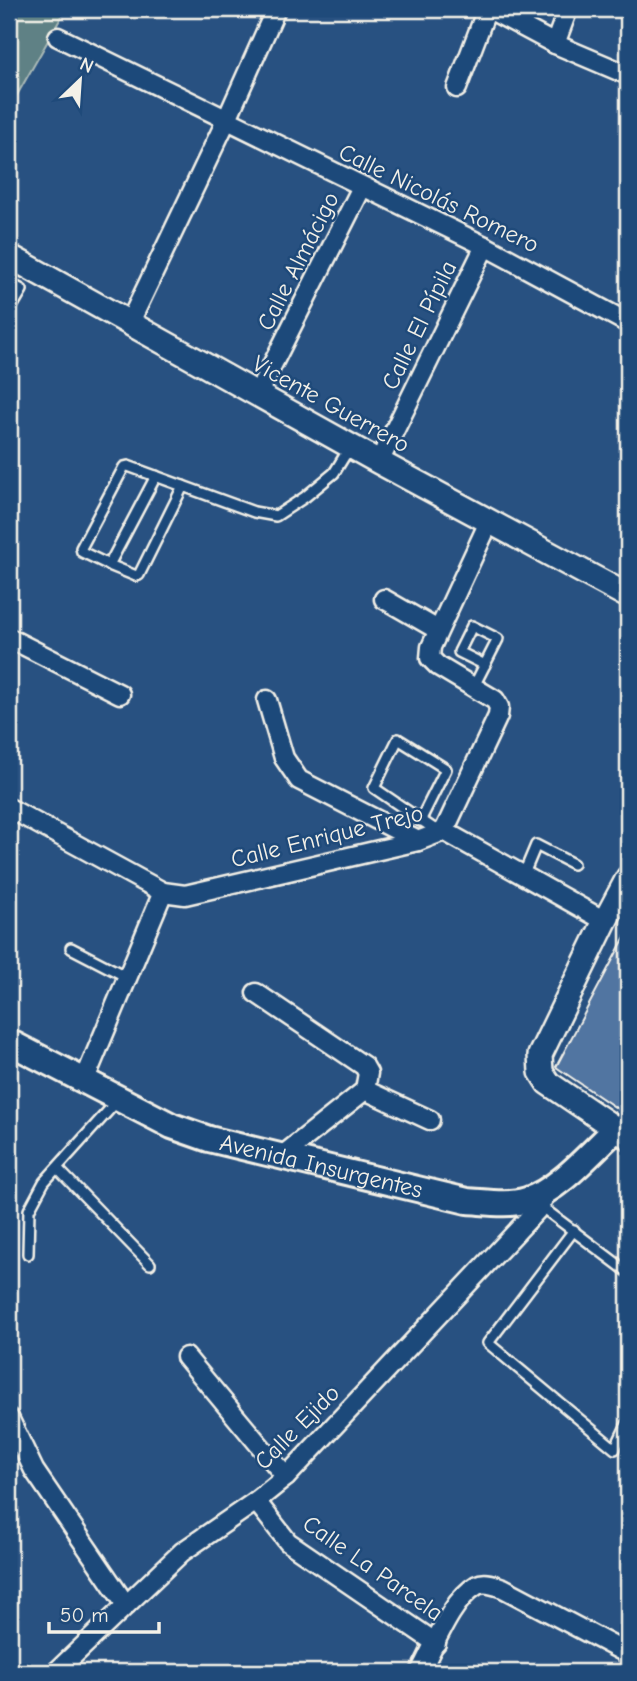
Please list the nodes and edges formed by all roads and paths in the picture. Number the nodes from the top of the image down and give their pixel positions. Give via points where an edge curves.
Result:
1 (276, 9) edge
2 (488, 9) edge
3 (568, 9) edge
4 (510, 14) edge
5 (58, 37) dead end
6 (555, 44) junction
7 (628, 75) edge
8 (457, 88) dead end
9 (226, 121) junction
10 (362, 187) junction
11 (485, 246) junction
12 (9, 256) edge
13 (9, 283) edge
14 (9, 312) edge
15 (130, 322) junction
16 (628, 323) edge
17 (258, 393) junction
18 (351, 445) junction
19 (379, 462) junction
20 (156, 476) junction
21 (183, 486) junction
22 (489, 522) junction
23 (109, 565) junction
24 (628, 596) edge
25 (384, 598) dead end
26 (438, 630) junction
27 (9, 638) edge
28 (485, 665) junction
29 (473, 688) junction
30 (120, 694) dead end
31 (267, 700) dead end
32 (9, 808) edge
33 (420, 821) junction
34 (442, 832) junction
35 (418, 841) junction
36 (573, 864) dead end
37 (523, 876) junction
38 (163, 892) junction
39 (625, 894) edge
40 (605, 921) junction
41 (71, 948) dead end
42 (127, 977) junction
43 (256, 993) dead end
44 (9, 1042) edge
45 (85, 1079) junction
46 (365, 1090) junction
47 (119, 1098) junction
48 (430, 1120) dead end
49 (622, 1133) edge
50 (282, 1156) junction
51 (57, 1168) junction
52 (543, 1198) junction
53 (573, 1230) junction
54 (28, 1254) dead end
55 (150, 1264) dead end
56 (628, 1272) edge
57 (186, 1357) dead end
58 (9, 1418) edge
59 (628, 1422) edge
60 (286, 1477) junction
61 (256, 1500) junction
62 (126, 1605) junction
63 (436, 1643) junction
64 (627, 1652) edge
65 (56, 1672) edge
66 (420, 1672) edge

1 - 9 street
2 - 4 street
2 - 8 street
3 - 6 street
4 - 6 street
5 - 9 street, Calle Nicolás Romero
6 - 7 street
9 - 10 street, Calle Nicolás Romero
9 - 15 street
10 - 11 street, Calle Nicolás Romero
10 - 17 street, Calle Almácigo
11 - 16 street, Calle Nicolás Romero
11 - 19 street, Calle El Pípila
12 - 15 street, Vicente Guerrero
13 - 14 lane via 22,290
15 - 17 street, Vicente Guerrero
17 - 18 street, Vicente Guerrero
18 - 19 street, Vicente Guerrero
18 - 21 lane via 334,473 276,516
19 - 22 street, Vicente Guerrero
20 - 21 lane
20 - 23 lane
20 - 23 lane via 124,467 81,548
21 - 23 lane via 139,575
22 - 24 street, Vicente Guerrero
22 - 26 street
25 - 26 street
26 - 29 street via 430,658
27 - 30 street
28 - 28 lane via 498,639 472,626 459,652
28 - 29 lane
29 - 34 street via 495,700 498,716
31 - 35 street via 284,758 299,780
32 - 38 street, Calle Enrique Trejo
33 - 33 lane via 374,788 398,739 446,769
33 - 34 lane
34 - 35 street, Calle Enrique Trejo
34 - 37 street, Calle Enrique Trejo
35 - 38 street, Calle Enrique Trejo via 184,895
36 - 37 lane via 536,845
37 - 40 street, Calle Enrique Trejo
38 - 42 street
39 - 40 street
40 - 49 street via 540,1055 541,1072 548,1083
41 - 42 lane
42 - 45 street
43 - 46 street via 365,1066
44 - 45 main road, Avenida Insurgentes
45 - 47 main road, Avenida Insurgentes
46 - 48 street
46 - 50 street
47 - 50 main road, Avenida Insurgentes via 172,1126
47 - 51 lane
49 - 52 main road, Avenida Insurgentes
50 - 52 main road, Avenida Insurgentes via 467,1200 499,1203
51 - 54 lane via 29,1210
51 - 55 lane
52 - 53 lane
52 - 60 street, Calle Ejido
53 - 56 lane
53 - 59 lane via 488,1343 615,1448
57 - 60 street
58 - 62 street via 34,1470
60 - 61 street, Calle Ejido
61 - 62 street, Calle Ejido via 182,1552
61 - 63 street, Calle La Parcela via 288,1542
62 - 65 street, Calle Ejido
63 - 64 street via 456,1605 478,1584 490,1583
63 - 66 street

